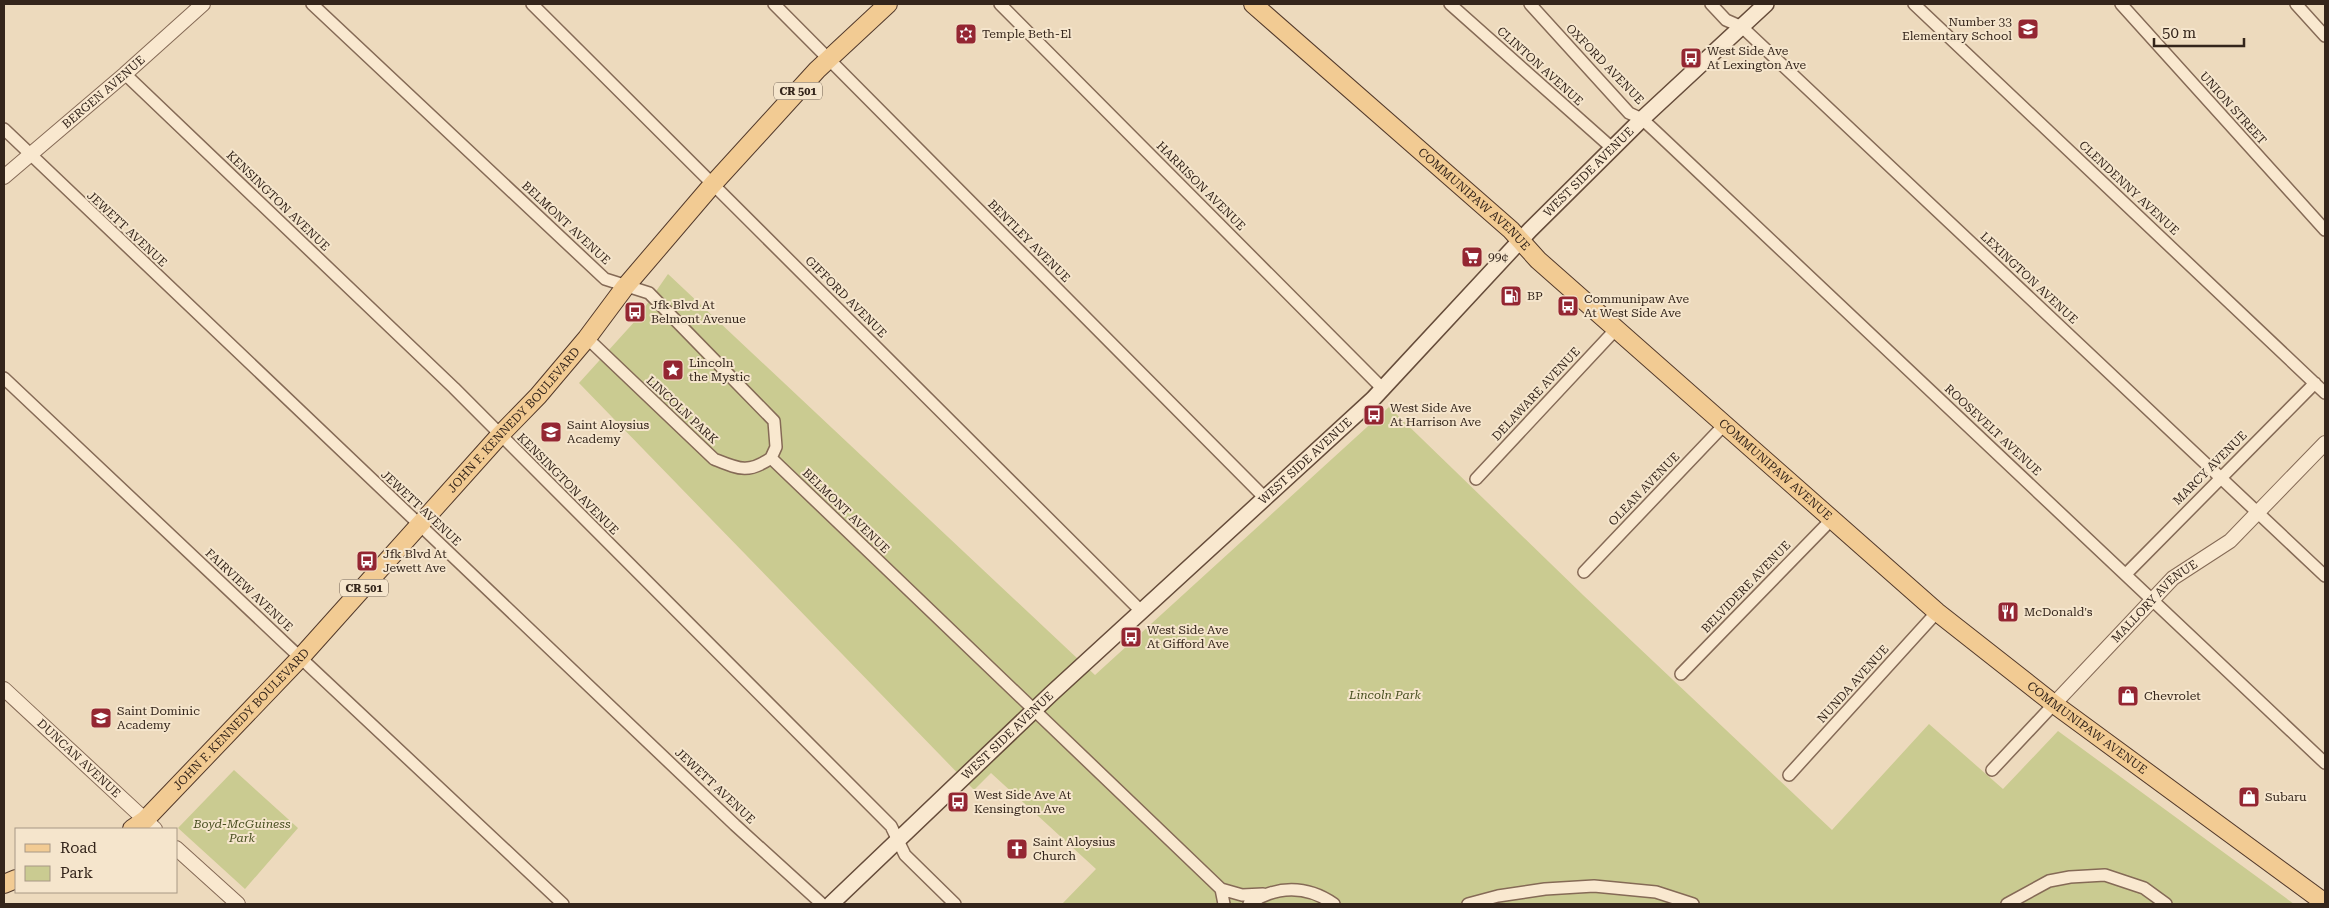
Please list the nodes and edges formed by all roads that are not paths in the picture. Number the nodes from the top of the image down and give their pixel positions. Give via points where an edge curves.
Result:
1 (203, 4) edge
2 (312, 4) edge
3 (532, 4) edge
4 (774, 4) edge
5 (888, 4) edge
6 (1000, 4) edge
7 (1253, 4) edge
8 (1450, 4) edge
9 (1530, 4) edge
10 (1712, 4) edge
11 (1766, 4) edge
12 (1914, 4) edge
13 (2121, 4) edge
14 (2296, 4) edge
15 (1742, 27) junction
16 (2325, 36) edge
17 (828, 59) junction
18 (125, 74) junction
19 (1642, 119) junction
20 (4, 129) edge
21 (1612, 148) junction
22 (29, 154) junction
23 (4, 177) edge
24 (713, 184) junction
25 (2325, 230) edge
26 (1521, 241) junction
27 (625, 287) junction
28 (1617, 328) junction
29 (587, 338) junction
30 (4, 378) edge
31 (2315, 383) junction
32 (1382, 388) junction
33 (2325, 393) edge
34 (1725, 424) junction
35 (500, 435) junction
36 (2325, 443) edge
37 (771, 458) junction
38 (2220, 477) junction
39 (1476, 480) dead end
40 (1265, 498) junction
41 (2259, 512) junction
42 (1832, 518) junction
43 (421, 526) junction
44 (1584, 572) dead end
45 (2126, 574) junction
46 (2325, 576) edge
47 (2152, 598) junction
48 (1141, 611) junction
49 (1937, 612) junction
50 (302, 657) junction
51 (1681, 674) dead end
52 (4, 689) edge
53 (2054, 704) junction
54 (1034, 712) junction
55 (2325, 763) edge
56 (1992, 770) dead end
57 (1789, 775) dead end
58 (144, 826) edge
59 (897, 840) junction
60 (178, 850) edge
61 (1221, 889) junction
62 (1266, 894) junction
63 (2325, 902) edge
64 (238, 904) edge
65 (563, 904) edge
66 (822, 904) edge
67 (831, 904) edge
68 (955, 904) edge
69 (1224, 904) edge
70 (1249, 904) edge
71 (1334, 904) edge
72 (1468, 904) edge
73 (1693, 904) edge
74 (2007, 904) edge
75 (2166, 904) edge

1 - 18 street, BERGEN AVENUE
2 - 27 street, BELMONT AVENUE via 605,279
3 - 24 street, GIFFORD AVENUE
4 - 17 street, BENTLEY AVENUE
5 - 17 main road, JOHN F. KENNEDY BOULEVARD / CR 501
6 - 32 street, HARRISON AVENUE
7 - 26 main road, COMMUNIPAW AVENUE
8 - 21 street, CLINTON AVENUE
9 - 19 street, OXFORD AVENUE via 1629,113
10 - 15 street, LEXINGTON AVENUE via 1726,20
11 - 15 main road, WEST SIDE AVENUE
12 - 31 street, CLENDENNY AVENUE
13 - 25 street, UNION STREET
14 - 16 street
15 - 19 main road, WEST SIDE AVENUE
15 - 38 street, LEXINGTON AVENUE
17 - 24 main road, JOHN F. KENNEDY BOULEVARD / CR 501
17 - 40 street, BENTLEY AVENUE
18 - 22 street, BERGEN AVENUE
18 - 35 street, KENSINGTON AVENUE
19 - 21 main road, WEST SIDE AVENUE
19 - 45 street, ROOSEVELT AVENUE
20 - 22 street, JEWETT AVENUE
21 - 26 main road, WEST SIDE AVENUE
22 - 23 street, BERGEN AVENUE
22 - 43 street, JEWETT AVENUE
24 - 27 main road, JOHN F. KENNEDY BOULEVARD / CR 501
24 - 48 street, GIFFORD AVENUE
26 - 28 main road, COMMUNIPAW AVENUE via 1538,260
26 - 32 main road, WEST SIDE AVENUE
27 - 29 main road, JOHN F. KENNEDY BOULEVARD / CR 501
27 - 37 street, BELMONT AVENUE via 649,293 774,421 776,447
28 - 34 main road, COMMUNIPAW AVENUE
28 - 39 street, DELAWARE AVENUE
29 - 35 main road, JOHN F. KENNEDY BOULEVARD / CR 501
29 - 37 street, LINCOLN PARK via 714,459 736,468 757,468
30 - 50 street, FAIRVIEW AVENUE
31 - 33 street, CLENDENNY AVENUE
31 - 38 street, MARCY AVENUE
32 - 40 main road, WEST SIDE AVENUE
34 - 42 main road, COMMUNIPAW AVENUE
34 - 44 street, OLEAN AVENUE
35 - 43 main road, JOHN F. KENNEDY BOULEVARD / CR 501
35 - 59 street, KENSINGTON AVENUE via 891,826
36 - 41 street, MALLORY AVENUE
37 - 54 street, BELMONT AVENUE
38 - 41 street, LEXINGTON AVENUE
38 - 45 street, MARCY AVENUE
40 - 48 main road, WEST SIDE AVENUE
41 - 46 street, LEXINGTON AVENUE
41 - 47 street, MALLORY AVENUE via 2230,541 2173,578
42 - 49 main road, COMMUNIPAW AVENUE
42 - 51 street, BELVIDERE AVENUE
43 - 50 main road, JOHN F. KENNEDY BOULEVARD / CR 501
43 - 66 street, JEWETT AVENUE
45 - 47 street, ROOSEVELT AVENUE
47 - 53 street, MALLORY AVENUE
47 - 55 street, ROOSEVELT AVENUE
48 - 54 main road, WEST SIDE AVENUE
49 - 53 main road, COMMUNIPAW AVENUE
49 - 57 street, NUNDA AVENUE
50 - 58 main road, JOHN F. KENNEDY BOULEVARD / CR 501
50 - 65 street, FAIRVIEW AVENUE
52 - 58 street, DUNCAN AVENUE
53 - 56 street, MALLORY AVENUE
53 - 63 main road, COMMUNIPAW AVENUE
54 - 59 main road, WEST SIDE AVENUE
54 - 61 street
59 - 67 main road, WEST SIDE AVENUE
59 - 68 street, KENSINGTON AVENUE via 905,855
60 - 64 street
61 - 62 street via 1242,895
61 - 69 street
62 - 70 street
62 - 71 street via 1296,889 1317,894
72 - 73 street via 1545,889 1594,886 1656,892
74 - 75 street via 2049,881 2106,875 2144,888

